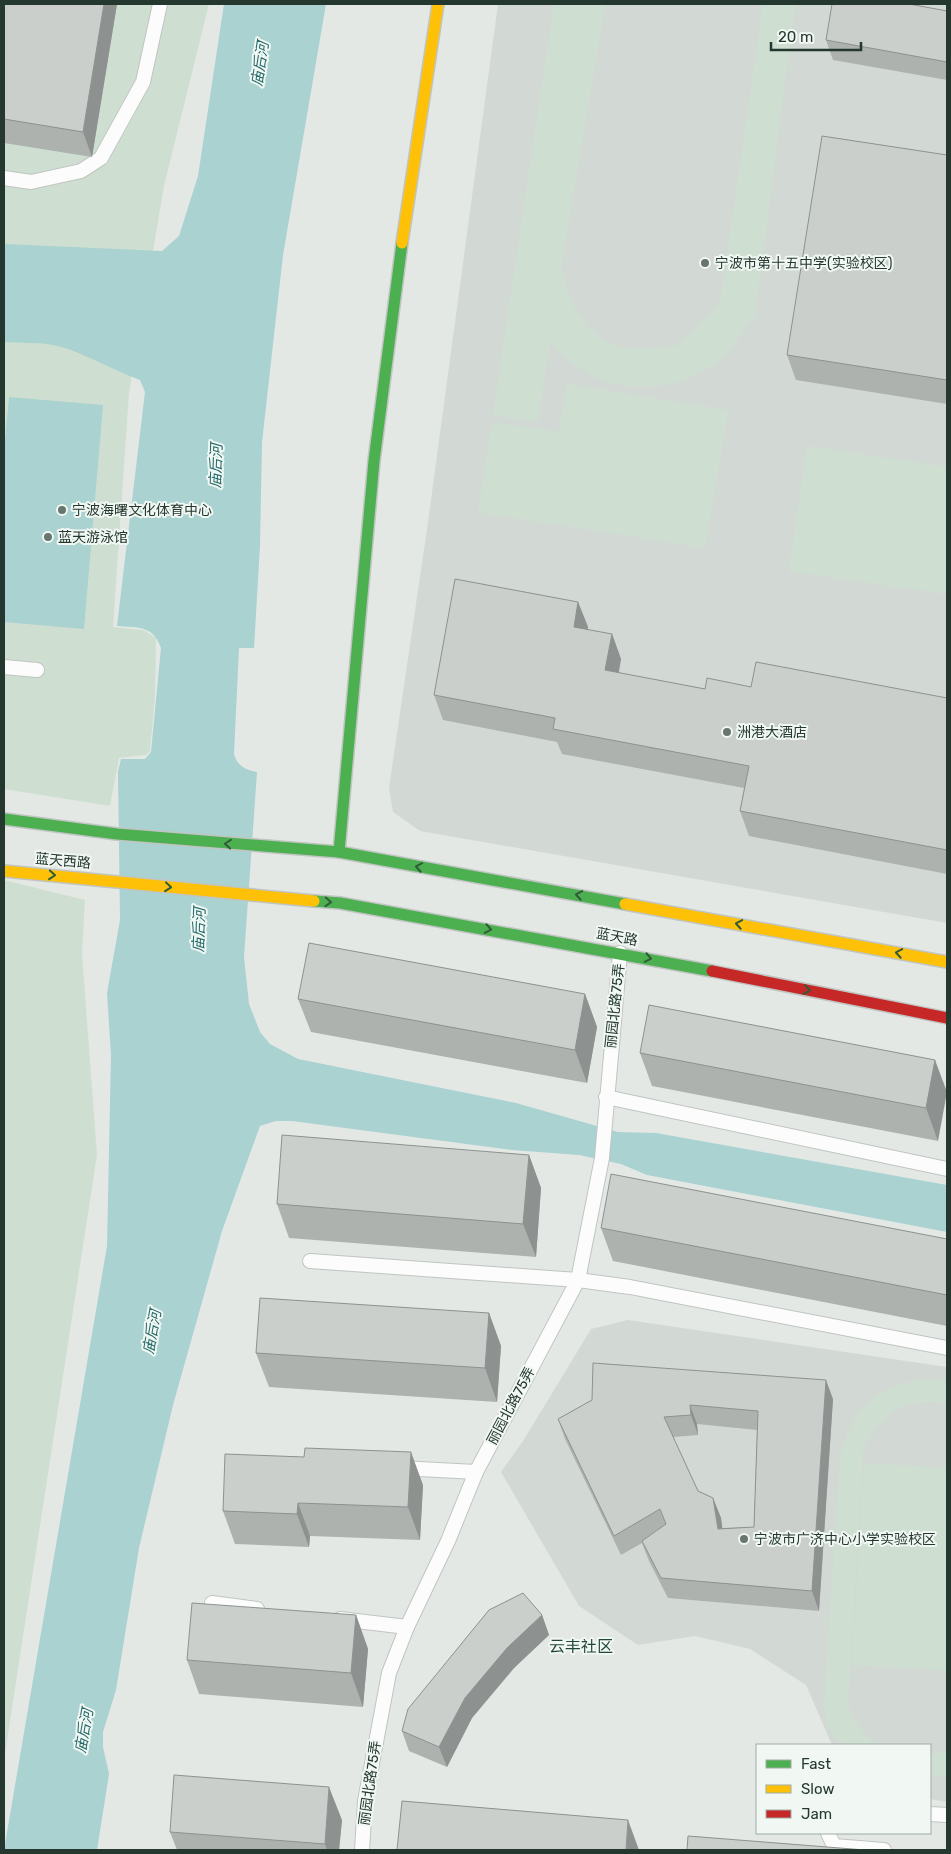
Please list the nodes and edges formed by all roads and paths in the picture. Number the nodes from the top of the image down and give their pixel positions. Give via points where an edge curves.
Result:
1 (160, 4) edge
2 (438, 4) edge
3 (4, 178) edge
4 (4, 667) edge
5 (37, 670) dead end
6 (4, 820) edge
7 (339, 852) junction
8 (4, 871) edge
9 (279, 899) joint
10 (620, 953) junction
11 (947, 962) edge
12 (947, 1018) edge
13 (606, 1097) junction
14 (947, 1169) edge
15 (310, 1261) dead end
16 (578, 1280) junction
17 (947, 1348) edge
18 (388, 1468) edge
19 (476, 1472) junction
20 (212, 1603) edge
21 (270, 1610) edge
22 (329, 1617) edge
23 (406, 1627) junction
24 (931, 1814) edge
25 (947, 1815) edge
26 (828, 1834) edge
27 (362, 1850) edge
28 (884, 1850) edge

1 - 3 lane via 143,82 101,158 82,171 31,182
2 - 7 street via 410,176 374,461
4 - 5 lane
7 -> 6 street via 117,834
11 -> 7 street
8 -> 9 street, 蓝天西路
9 -> 10 street, 蓝天路 via 340,903
10 -> 12 street, 蓝天路
10 - 13 lane, 丽园北路75弄
13 - 14 lane
13 - 16 lane, 丽园北路75弄 via 602,1158
15 - 16 lane
16 - 17 lane via 630,1287
16 - 19 lane, 丽园北路75弄
18 - 19 lane
19 - 23 lane, 丽园北路75弄 via 448,1542
20 - 21 lane
22 - 23 lane
23 - 27 lane, 丽园北路75弄 via 389,1673 365,1801
24 - 25 lane
26 - 28 lane via 834,1846

